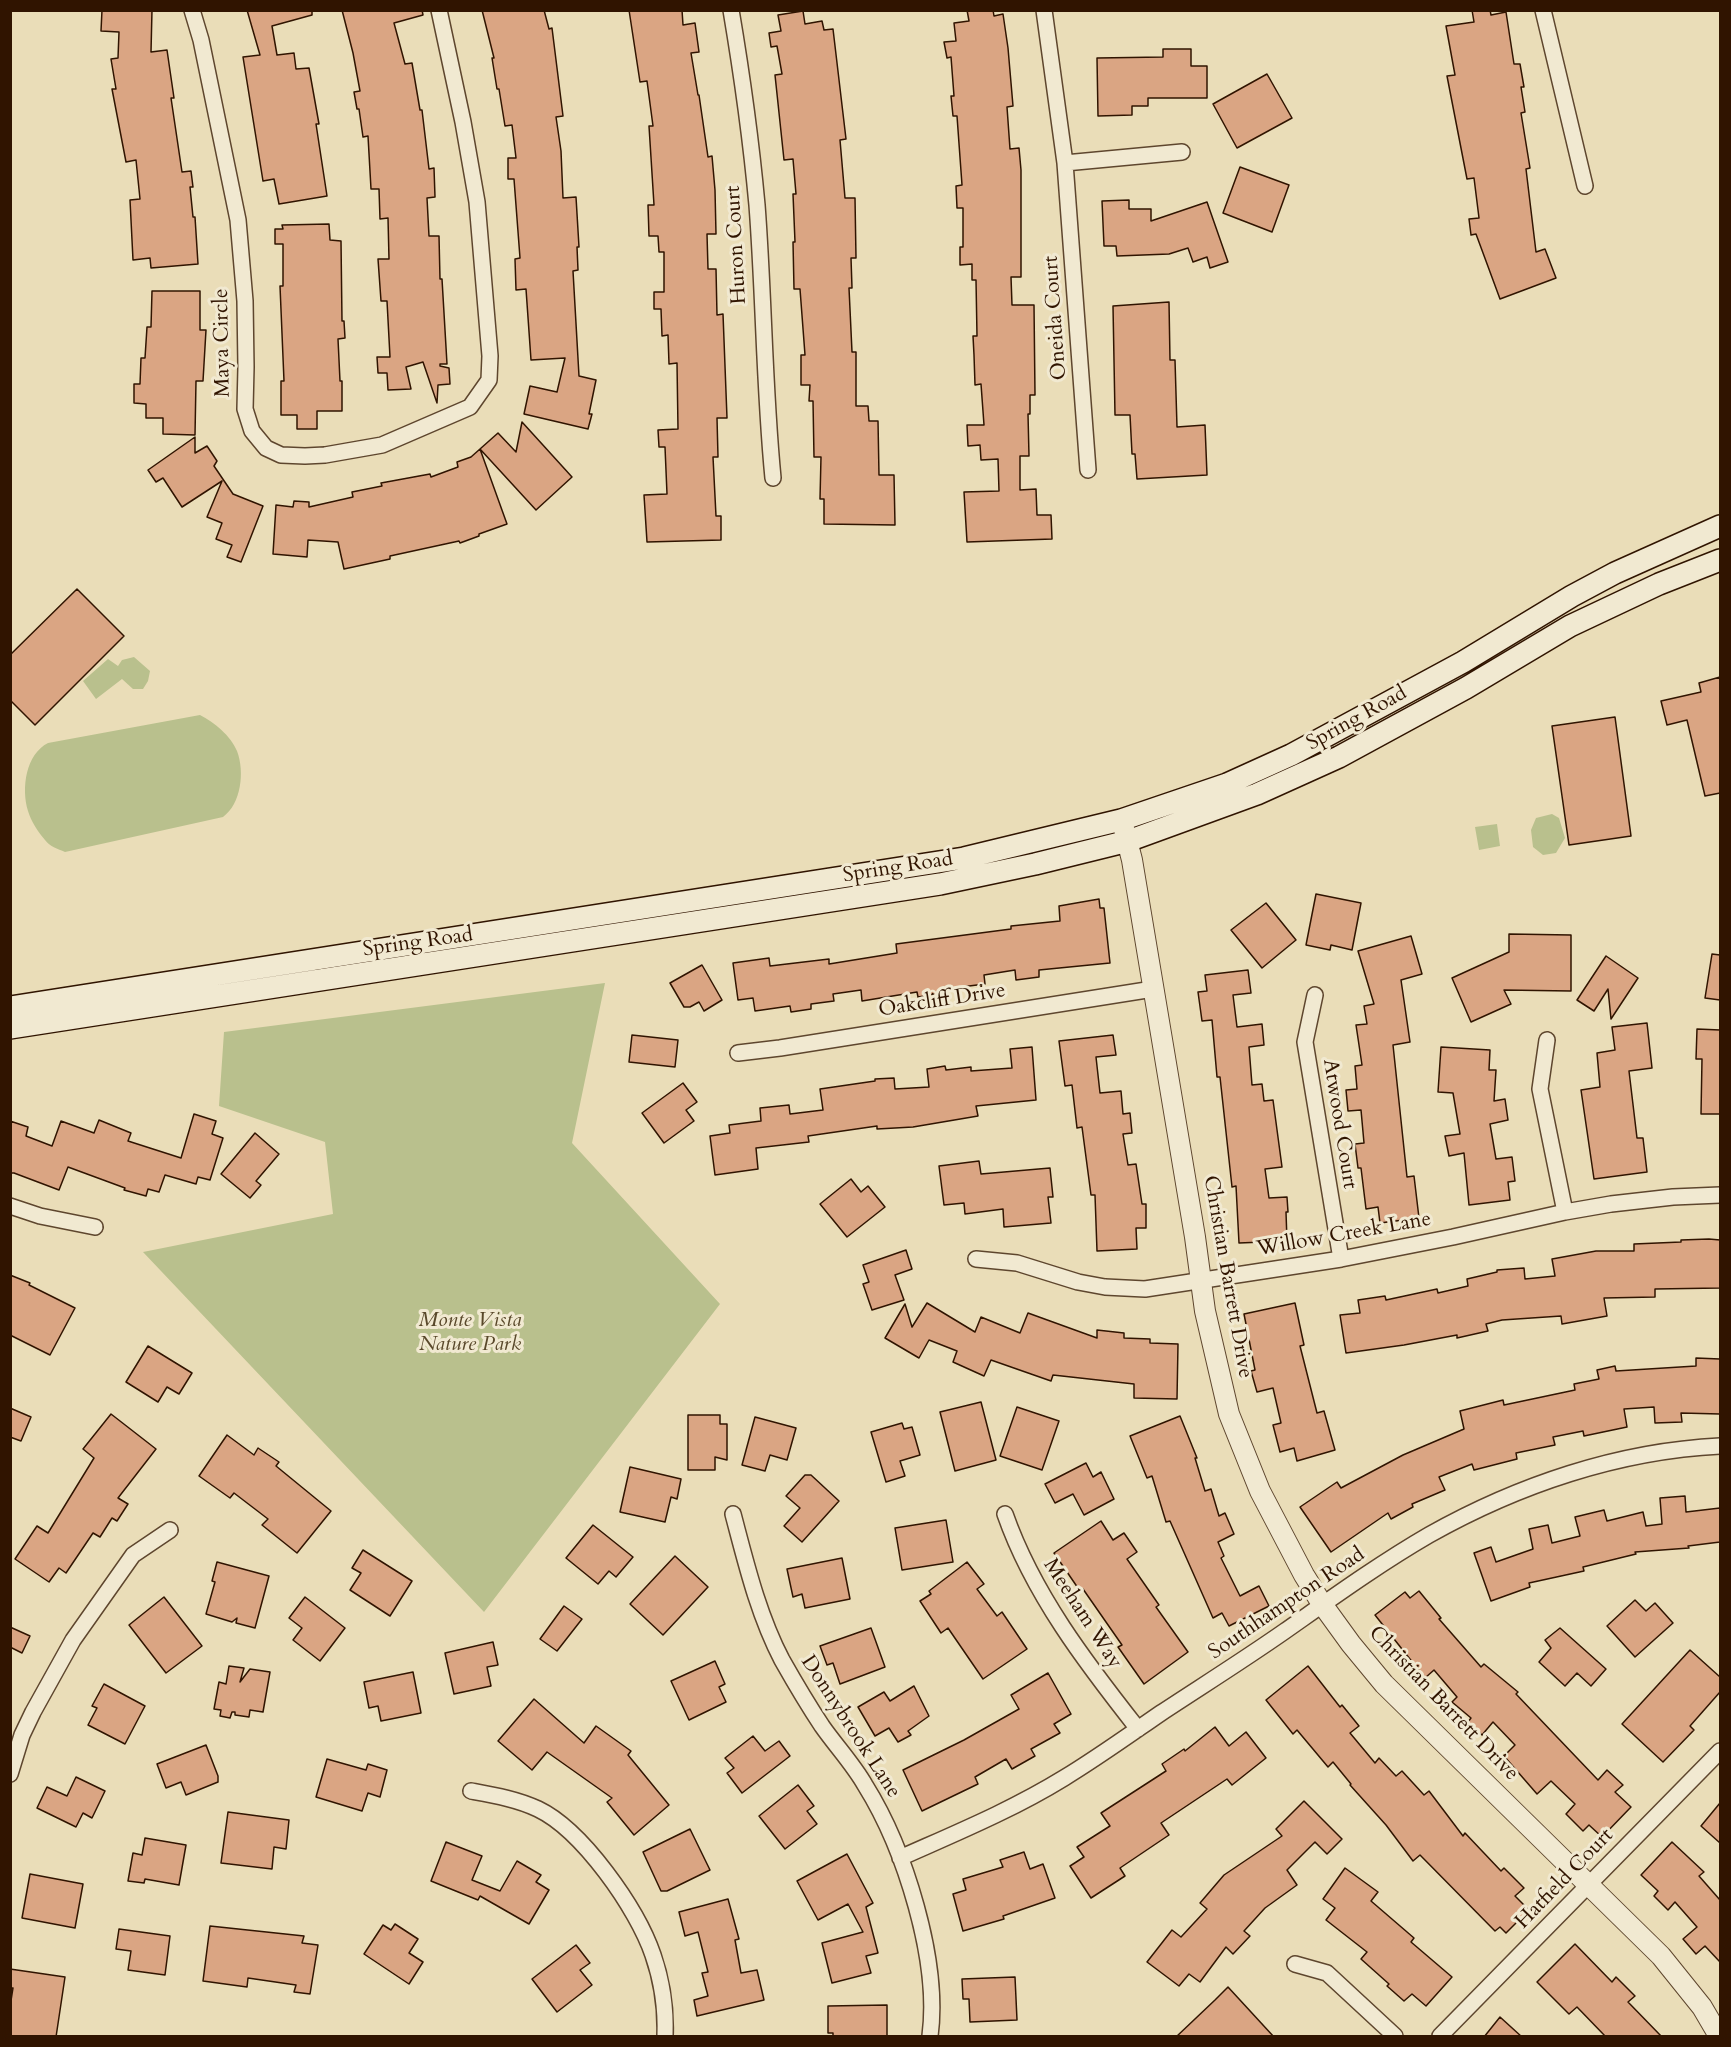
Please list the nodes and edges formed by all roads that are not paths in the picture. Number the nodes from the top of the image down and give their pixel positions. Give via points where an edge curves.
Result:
1 (192, 10) edge
2 (439, 10) edge
3 (731, 10) edge
4 (1044, 10) edge
5 (1543, 10) edge
6 (1182, 152) dead end
7 (1065, 163) junction
8 (1585, 186) dead end
9 (1088, 470) dead end
10 (773, 478) dead end
11 (1720, 526) edge
12 (1720, 560) edge
13 (1121, 820) junction
14 (1128, 842) junction
15 (1153, 989) junction
16 (1315, 995) dead end
17 (10, 1007) edge
18 (10, 1028) edge
19 (1547, 1040) dead end
20 (738, 1053) dead end
21 (1720, 1195) edge
22 (10, 1206) edge
23 (1565, 1212) junction
24 (95, 1227) dead end
25 (976, 1259) dead end
26 (1341, 1259) junction
27 (1201, 1281) junction
28 (1720, 1446) edge
29 (733, 1514) dead end
30 (1005, 1514) dead end
31 (170, 1530) dead end
32 (1322, 1604) junction
33 (1138, 1729) junction
34 (1720, 1750) edge
35 (10, 1774) edge
36 (471, 1791) dead end
37 (900, 1858) junction
38 (1589, 1884) junction
39 (1295, 1964) dead end
40 (665, 2037) edge
41 (930, 2037) edge
42 (1395, 2037) edge
43 (1440, 2037) edge
44 (1719, 2037) edge

1 - 2 street, Maya Circle via 238,220 245,301 244,409 252,431 266,448 280,455 305,456 382,445 470,407 489,380 477,202
3 - 10 street, Huron Court via 757,207
4 - 7 street, Oneida Court
5 - 8 street
6 - 7 street
7 - 9 street, Oneida Court
11 - 13 main road, Spring Road via 1615,573 1463,662 1291,755 1227,784
12 - 14 main road, Spring Road via 1570,626 1339,757 1257,794
13 - 14 street, Christian Barrett Drive
13 - 17 main road, Spring Road via 964,858
14 - 15 street, Christian Barrett Drive
14 - 18 main road, Spring Road via 940,884
15 - 20 street, Oakcliff Drive
15 - 27 street, Christian Barrett Drive
16 - 26 street, Atwood Court via 1305,1042
19 - 23 street via 1540,1089
21 - 23 street, Willow Creek Lane via 1662,1198
22 - 24 street
23 - 26 street, Willow Creek Lane
25 - 27 street, Willow Creek Lane via 1017,1263 1105,1287 1145,1289
26 - 27 street, Willow Creek Lane
27 - 32 street, Christian Barrett Drive via 1220,1381 1242,1448 1260,1491
28 - 32 street, Southhampton Road via 1649,1454 1556,1477 1513,1493 1427,1536
29 - 37 street, Donnybrook Lane via 754,1592 781,1657 821,1725 878,1806
30 - 33 street, Meeham Way via 1026,1567 1058,1619
31 - 35 street via 133,1555 73,1640 22,1735
32 - 33 street, Southhampton Road
32 - 38 street, Christian Barrett Drive via 1384,1684
33 - 37 street, Southhampton Road via 1064,1778 1011,1807
34 - 38 street, Hatfield Court
36 - 40 street via 538,1809 566,1829 610,1878 653,1955 664,2007
37 - 41 street, Donnybrook Lane via 919,1918 929,1968
38 - 43 street, Hatfield Court
38 - 44 street, Christian Barrett Drive via 1661,1956 1702,2007
39 - 42 street via 1328,1973

